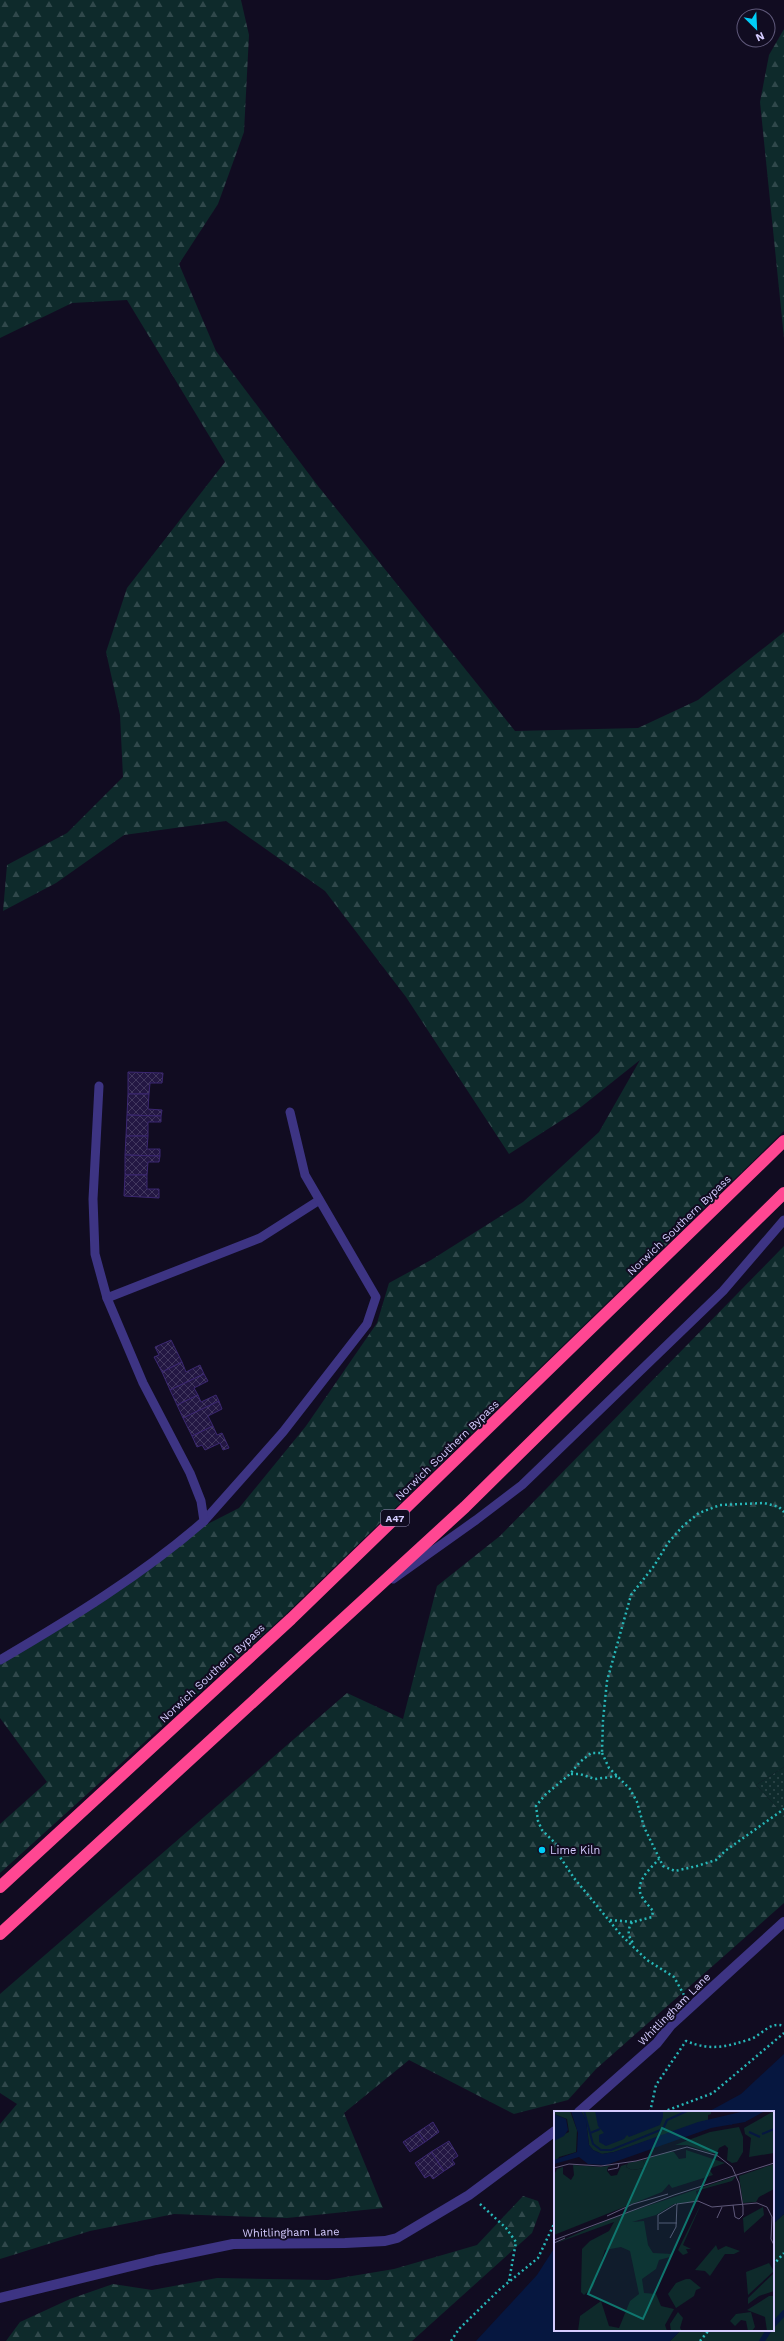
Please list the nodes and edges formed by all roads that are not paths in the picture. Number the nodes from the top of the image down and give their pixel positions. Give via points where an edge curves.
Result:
1 (99, 1086) dead end
2 (290, 1112) dead end
3 (784, 1141) edge
4 (784, 1193) edge
5 (318, 1201) junction
6 (784, 1220) edge
7 (107, 1298) junction
8 (204, 1521) junction
9 (364, 1600) junction
10 (0, 1660) edge
11 (0, 1887) edge
12 (784, 1922) edge
13 (0, 1934) edge
14 (580, 2111) edge
15 (554, 2132) edge
16 (0, 2298) edge

1 - 7 lane via 93,1199 95,1254
2 - 5 lane via 305,1175
3 - 11 highway, Norwich Southern Bypass / A47 via 291,1619
4 - 9 highway via 465,1507
5 - 7 lane via 260,1238
5 - 8 lane via 376,1297 368,1324 283,1432
6 - 9 lane via 723,1291 522,1485
7 - 8 lane via 143,1383 190,1473 201,1501
8 - 10 lane via 167,1553
9 - 13 highway
12 - 14 street, Whitlingham Lane via 671,2025 657,2043
15 - 16 street, Whitlingham Lane via 469,2195 397,2238 385,2241 233,2244

